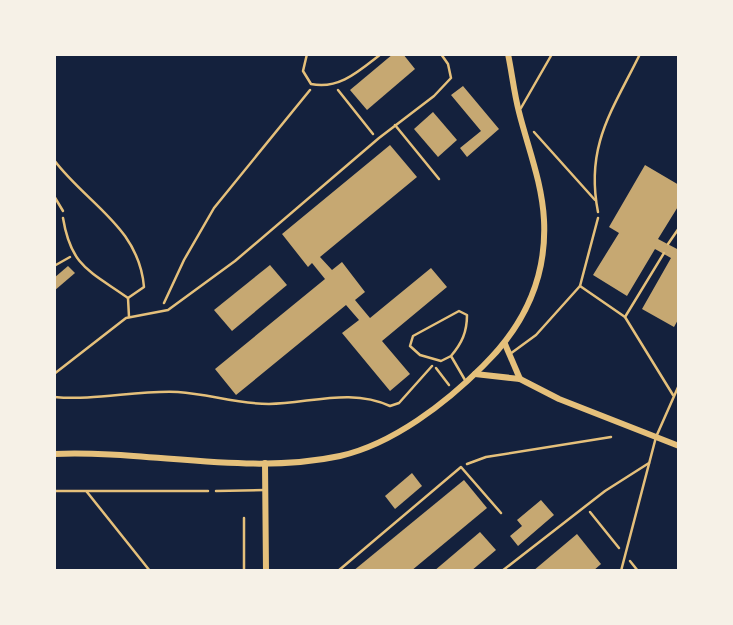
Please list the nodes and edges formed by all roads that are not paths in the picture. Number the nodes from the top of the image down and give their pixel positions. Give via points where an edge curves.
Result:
1 (307, 54) edge
2 (381, 54) edge
3 (441, 54) edge
4 (508, 54) edge
5 (552, 54) edge
6 (519, 111) junction
7 (396, 125) junction
8 (54, 160) edge
9 (439, 179) dead end
10 (63, 218) road end
11 (598, 218) road end
12 (679, 228) edge
13 (668, 244) dead end
14 (664, 253) dead end
15 (580, 286) junction
16 (128, 299) junction
17 (130, 317) junction
18 (625, 317) junction
19 (505, 344) junction
20 (510, 354) junction
21 (451, 356) junction
22 (54, 374) edge
23 (475, 374) junction
24 (520, 379) junction
25 (466, 383) junction
26 (679, 385) edge
27 (673, 395) junction
28 (656, 437) junction
29 (679, 446) edge
30 (54, 454) edge
31 (265, 463) junction
32 (649, 463) junction
33 (265, 490) junction
34 (216, 491) road end
35 (500, 513) dead end
36 (266, 571) edge
37 (338, 571) edge
38 (502, 571) edge
39 (621, 571) edge

1 - 2 lane via 303,71 314,85 326,88
3 - 7 lane via 451,78
4 - 6 street
5 - 6 lane
6 - 19 street via 537,174 544,220 543,260 534,295
7 - 9 lane
7 - 17 lane via 235,261 167,310
8 - 16 lane via 131,242 142,264 144,287
10 - 16 lane via 74,256
11 - 15 lane
12 - 13 lane
14 - 18 lane
15 - 18 lane
15 - 20 lane via 536,335
16 - 17 lane
17 - 22 lane
18 - 27 lane
19 - 20 street
19 - 23 street
20 - 24 street
21 - 21 lane via 441,361 420,355 410,346 412,336 459,311 467,314 467,327
21 - 25 lane
23 - 24 street
23 - 25 street
24 - 28 street via 548,395
25 - 31 street via 407,426 370,446 329,458
26 - 27 lane
27 - 28 lane
28 - 29 street
28 - 32 lane
30 - 31 street
31 - 33 street
32 - 38 lane
32 - 39 lane
33 - 34 lane
33 - 36 street
35 - 37 lane via 461,467

